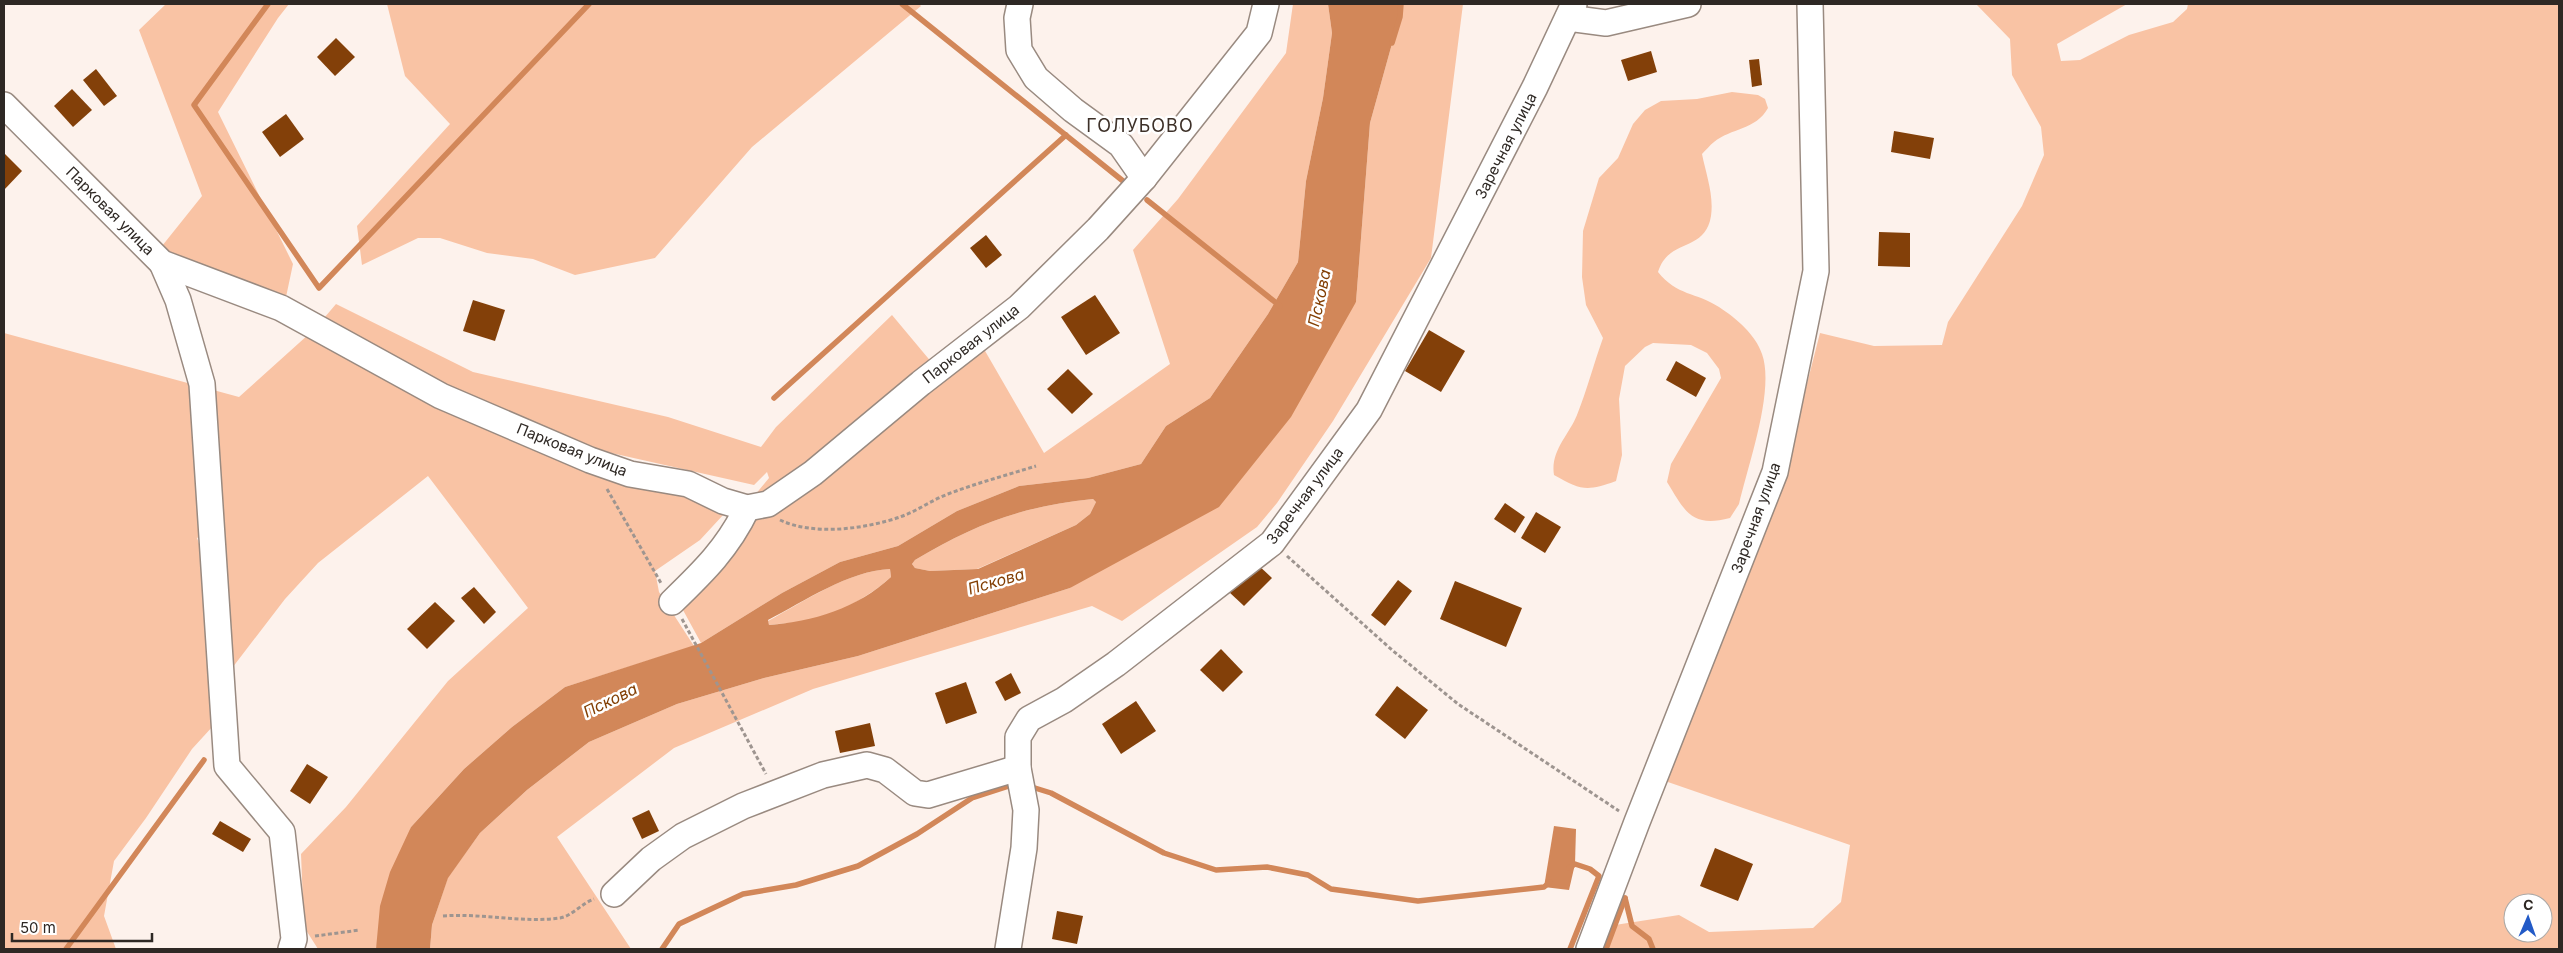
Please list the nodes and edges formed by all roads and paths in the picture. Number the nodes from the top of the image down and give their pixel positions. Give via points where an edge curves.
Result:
1 (1020, 4) edge
2 (1266, 4) edge
3 (1688, 4) edge
4 (1810, 4) edge
5 (1571, 11) edge
6 (4, 105) edge
7 (1144, 178) junction
8 (162, 263) junction
9 (590, 460) junction
10 (1036, 466) dead end
11 (747, 508) junction
12 (1272, 543) junction
13 (672, 602) junction
14 (1018, 768) junction
15 (777, 792) junction
16 (1637, 822) junction
17 (614, 894) joint
18 (443, 916) dead end
19 (360, 930) dead end
20 (296, 946) edge
21 (1008, 949) edge
22 (1589, 949) edge

1 - 7 street via 1017,18 1019,50 1036,78 1121,145
2 - 7 street, Парковая улица via 1259,33
3 - 5 street via 1606,23
4 - 16 street, Заречная улица via 1816,271 1775,472
5 - 12 street, Заречная улица via 1466,225 1369,410
6 - 8 street, Парковая улица
7 - 11 street, Парковая улица via 1019,307 813,473 768,504
8 - 9 street, Парковая улица via 281,308 441,396
8 - 20 street via 178,300 202,384 226,766 282,832
9 - 11 street, Парковая улица via 630,474 688,484 723,502
9 - 13 path
10 - 11 path via 948,494 901,517 828,530 804,529
11 - 13 street via 735,534 715,560
12 - 14 street, Заречная улица via 1116,664 1064,700 1029,719 1018,737
12 - 16 path via 1458,704
13 - 15 path
14 - 15 street via 928,795 915,793 885,770 867,765 823,775
14 - 21 street, Заречная улица via 1026,810 1024,848
15 - 17 street via 682,836 651,859
16 - 22 street, Заречная улица
17 - 18 path via 591,900 562,918
19 - 20 path

